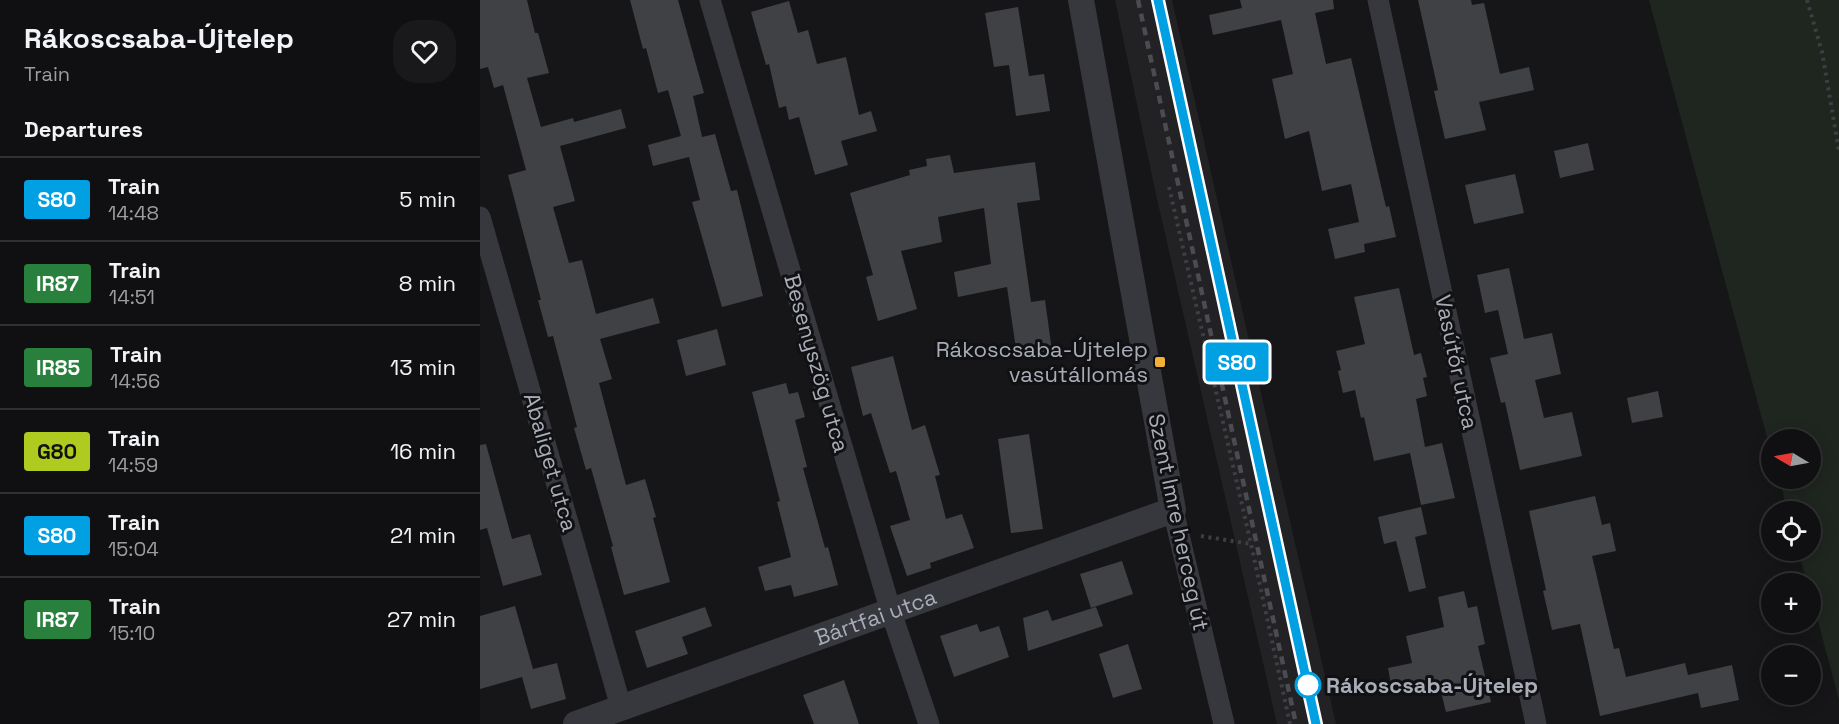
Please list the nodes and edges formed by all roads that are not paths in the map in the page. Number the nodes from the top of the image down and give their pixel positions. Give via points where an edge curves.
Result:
1 (710, 0) edge
2 (1081, 0) edge
3 (1378, 0) edge
4 (480, 218) edge
5 (1173, 510) junction
6 (891, 612) junction
7 (621, 707) junction
8 (576, 724) edge
9 (929, 724) edge
10 (1224, 724) edge
11 (1536, 724) edge

1 - 6 street, Besenyszög utca
2 - 5 street, Szent Imre herceg út
3 - 11 street, Vasútőr utca
4 - 7 street, Abaliget utca
5 - 6 street, Bártfai utca
5 - 10 street, Szent Imre herceg út
6 - 7 street, Bártfai utca
6 - 9 street, Besenyszög utca
7 - 8 street, Bártfai utca

